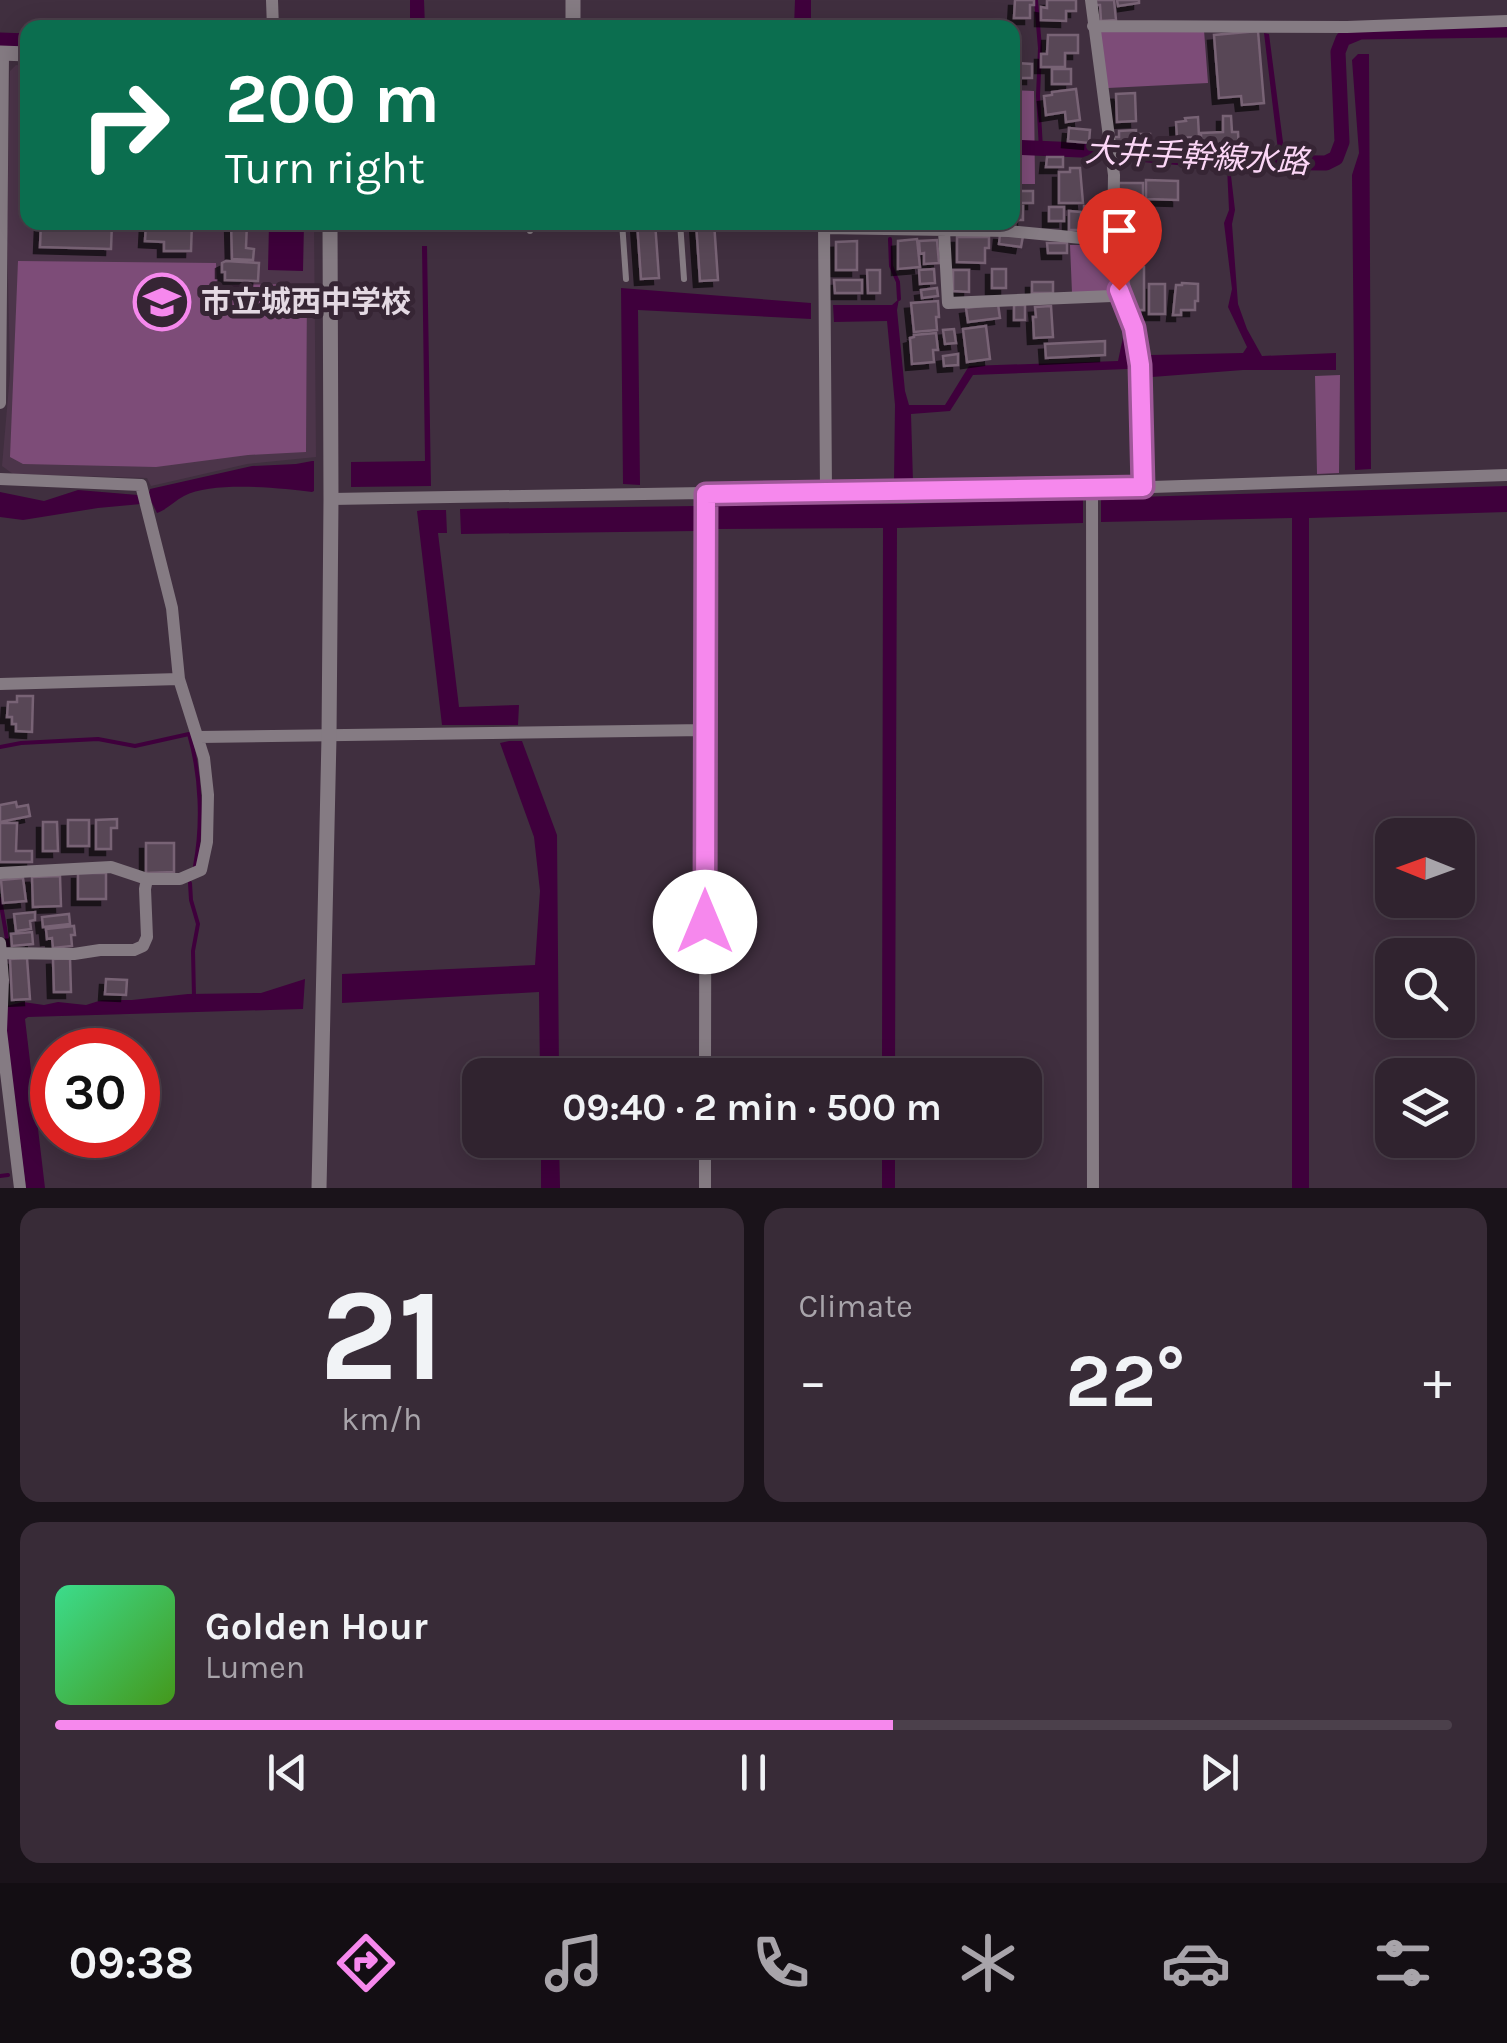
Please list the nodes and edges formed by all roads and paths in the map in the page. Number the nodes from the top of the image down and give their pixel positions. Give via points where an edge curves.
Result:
1 (1091, 0) edge
2 (1507, 21) edge
3 (1093, 26) junction
4 (1346, 27) junction
5 (1354, 44) dead end
6 (2, 53) edge
7 (330, 230) edge
8 (623, 230) edge
9 (681, 230) edge
10 (824, 230) edge
11 (924, 230) edge
12 (944, 231) junction
13 (1114, 240) junction
14 (626, 279) dead end
15 (684, 280) dead end
16 (1119, 290) junction
17 (0, 403) edge
18 (1507, 474) edge
19 (0, 479) edge
20 (1143, 487) junction
21 (1092, 489) junction
22 (826, 491) junction
23 (706, 494) junction
24 (332, 499) junction
25 (178, 679) junction
26 (0, 684) edge
27 (705, 730) junction
28 (329, 736) junction
29 (199, 738) junction
30 (0, 873) edge
31 (148, 879) junction
32 (1, 948) edge
33 (1, 1031) edge
34 (705, 1058) edge
35 (7, 1138) edge
36 (705, 1158) edge
37 (20, 1188) edge
38 (319, 1188) edge
39 (705, 1188) edge
40 (1092, 1188) edge

1 - 3 street
2 - 4 street
3 - 4 street
3 - 13 street via 1114,175
4 - 5 street
6 - 17 street
7 - 24 street
8 - 14 lane
9 - 15 lane
10 - 22 street
11 - 12 street
12 - 13 street
12 - 16 street via 948,303 1112,296
13 - 16 street
16 - 20 street via 1140,365
18 - 20 street
19 - 25 street via 141,485 172,608
20 - 21 street
21 - 22 street
21 - 40 street
22 - 23 street
23 - 24 street
23 - 27 street
24 - 28 street
25 - 26 street
25 - 29 street
27 - 28 street
27 - 34 street
28 - 29 street
28 - 38 street
29 - 31 street via 208,795 201,870 180,879
30 - 31 street via 112,867
31 - 32 street via 148,938 134,950
32 - 33 street
33 - 35 street
35 - 37 street
36 - 39 street

